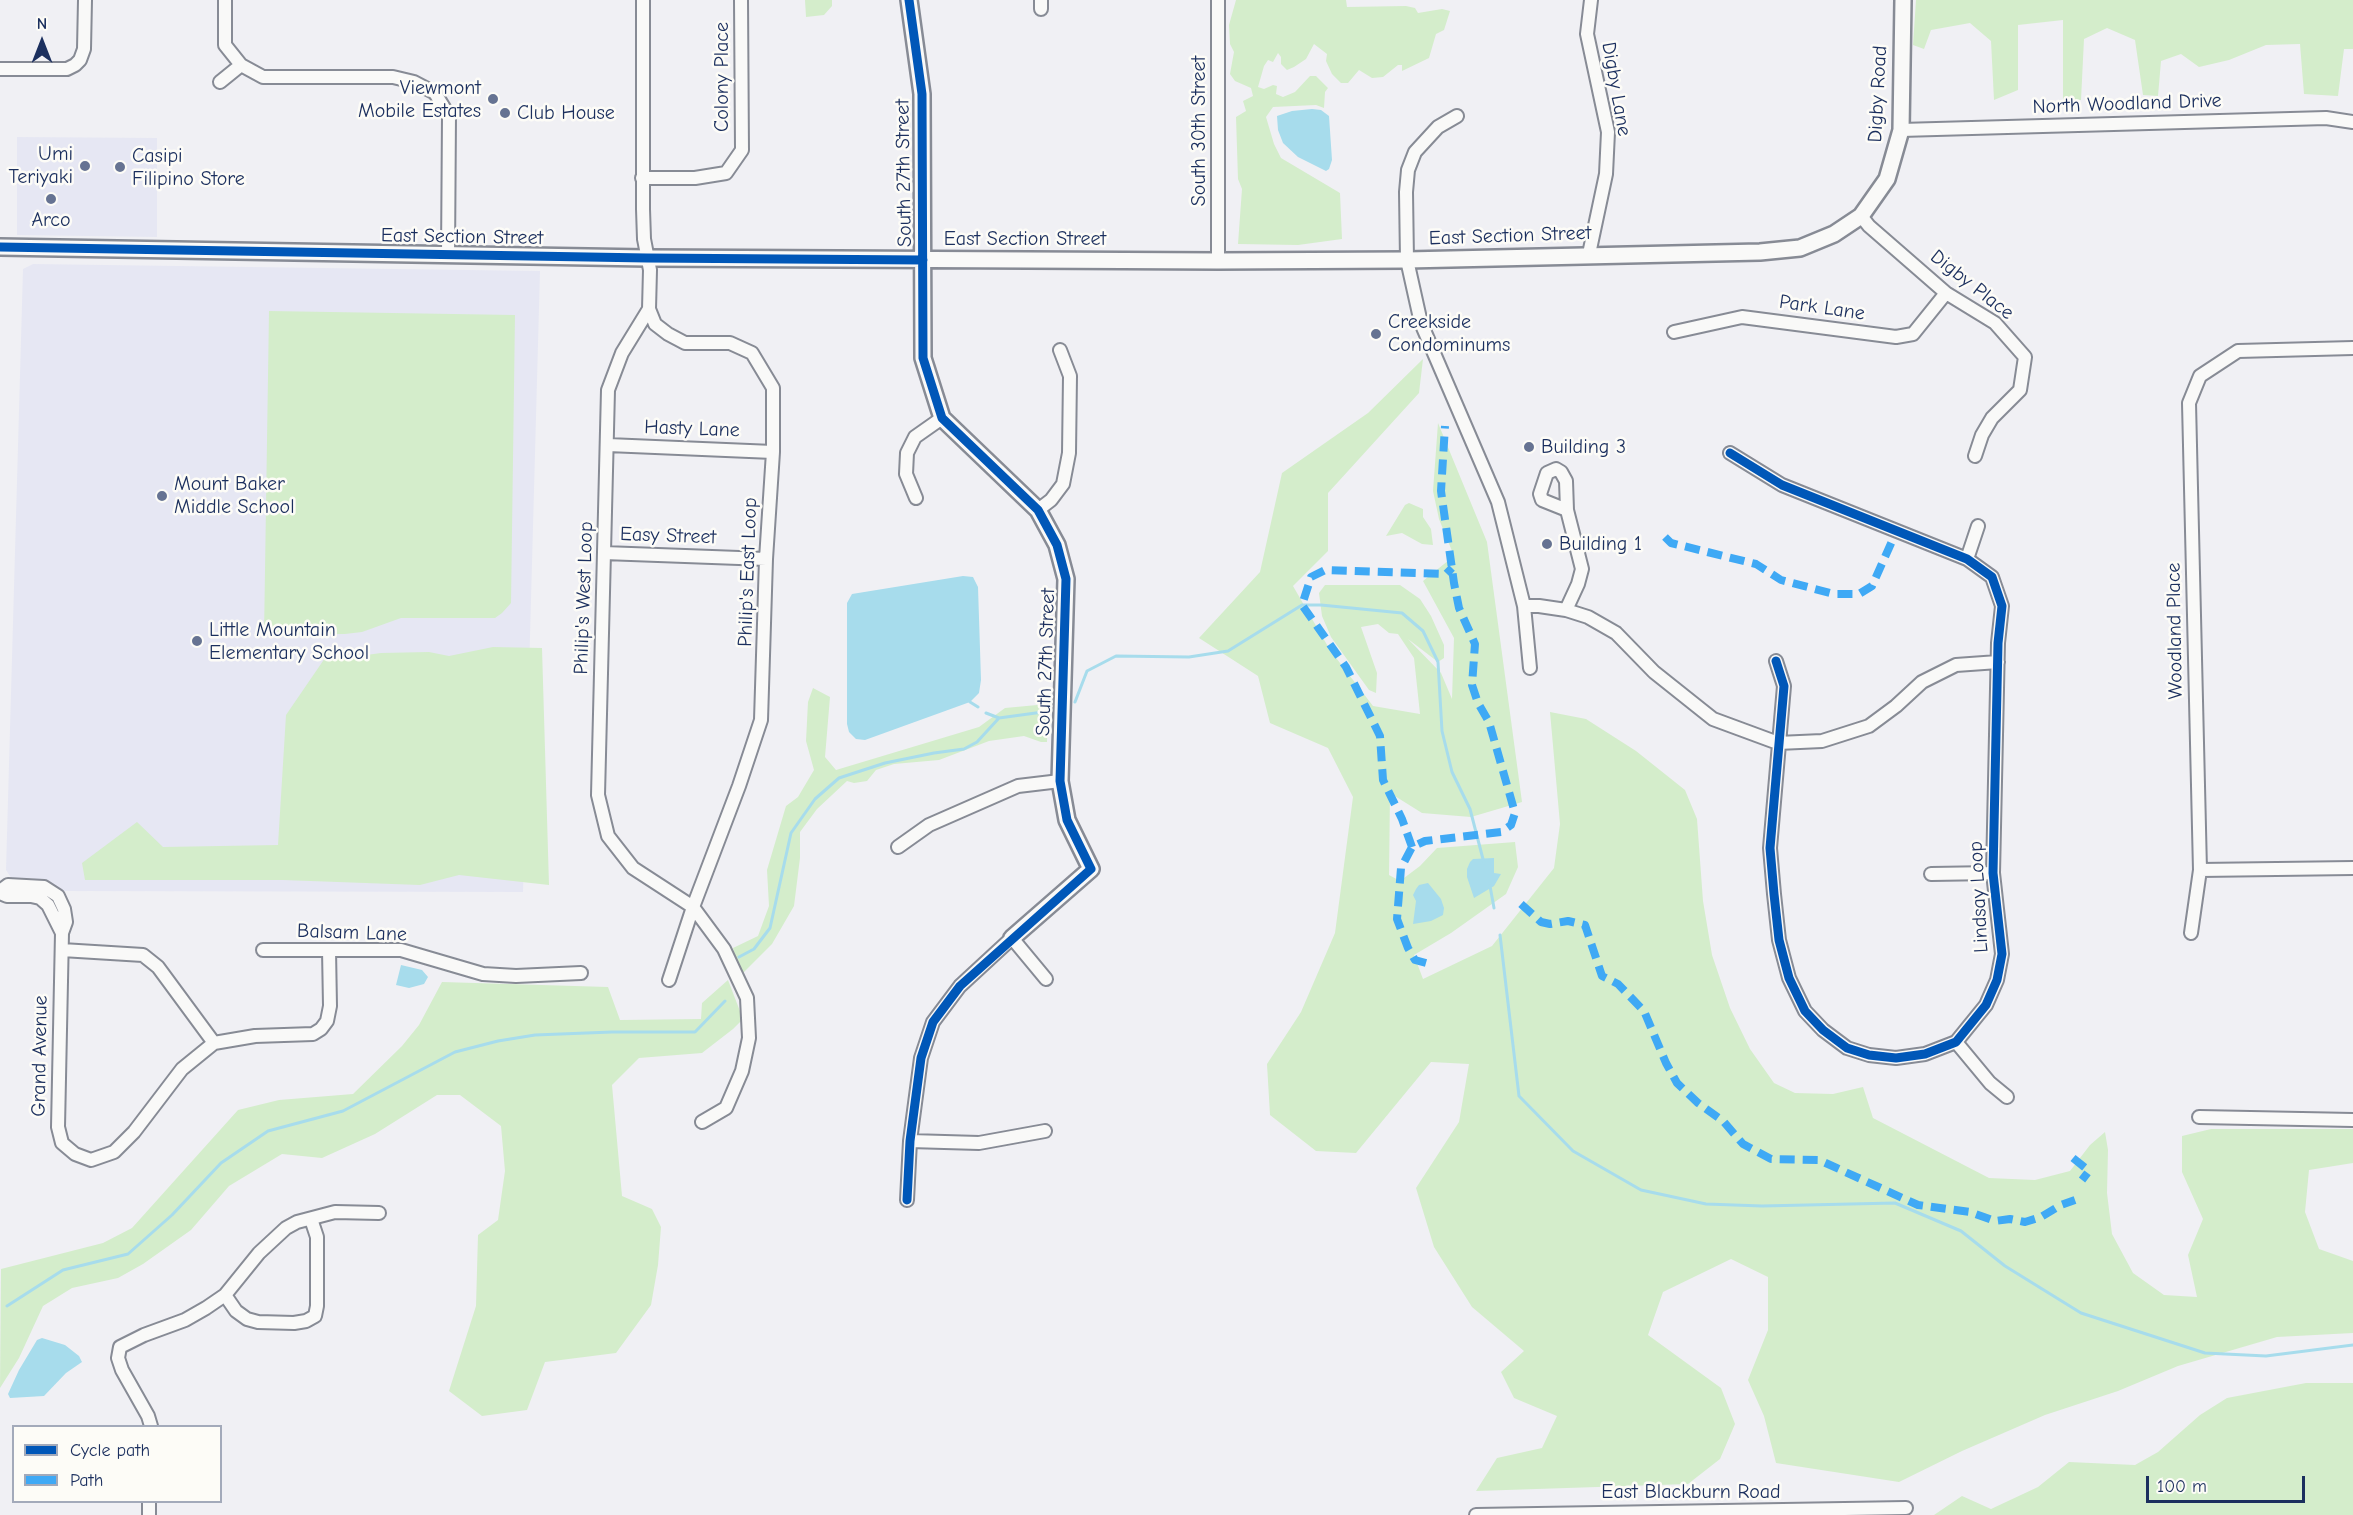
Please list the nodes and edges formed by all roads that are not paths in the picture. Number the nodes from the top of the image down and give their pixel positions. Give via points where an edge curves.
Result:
1 (85, 0) edge
2 (225, 0) edge
3 (644, 0) edge
4 (741, 0) edge
5 (909, 0) edge
6 (1218, 0) edge
7 (1591, 0) edge
8 (1903, 0) edge
9 (241, 65) junction
10 (0, 69) edge
11 (220, 82) dead end
12 (1456, 116) dead end
13 (2353, 122) edge
14 (1901, 130) junction
15 (642, 178) junction
16 (1861, 216) junction
17 (0, 247) edge
18 (1589, 254) junction
19 (448, 255) junction
20 (647, 258) junction
21 (923, 260) junction
22 (1407, 260) junction
23 (1218, 261) junction
24 (1946, 293) junction
25 (649, 309) junction
26 (1674, 332) dead end
27 (2353, 348) edge
28 (1060, 350) dead end
29 (942, 418) junction
30 (608, 445) junction
31 (773, 452) junction
32 (1730, 453) dead end
33 (1975, 456) dead end
34 (915, 498) dead end
35 (1038, 510) junction
36 (1567, 510) dead end
37 (1978, 526) dead end
38 (604, 553) junction
39 (1967, 558) junction
40 (766, 559) junction
41 (1524, 606) junction
42 (1566, 610) junction
43 (1776, 661) dead end
44 (1998, 662) junction
45 (1530, 668) dead end
46 (1778, 744) junction
47 (1060, 780) junction
48 (898, 847) dead end
49 (2353, 868) edge
50 (2200, 870) junction
51 (1993, 873) junction
52 (1931, 874) dead end
53 (0, 892) edge
54 (693, 907) junction
55 (2191, 933) dead end
56 (1012, 938) junction
57 (263, 950) dead end
58 (62, 951) junction
59 (329, 951) junction
60 (581, 973) dead end
61 (1046, 979) dead end
62 (669, 980) dead end
63 (1956, 1042) junction
64 (214, 1043) junction
65 (2007, 1097) dead end
66 (2199, 1117) dead end
67 (2353, 1120) edge
68 (702, 1122) dead end
69 (1045, 1131) dead end
70 (910, 1141) junction
71 (907, 1200) dead end
72 (379, 1213) dead end
73 (311, 1218) junction
74 (225, 1295) junction
75 (151, 1425) edge
76 (1906, 1508) dead end
77 (1476, 1515) edge

1 - 10 street via 84,49 75,65 67,69
2 - 9 street via 225,45
3 - 15 street
4 - 15 street, Colony Place via 742,150 726,173 695,178
5 - 21 street, South 27th Street via 922,94
6 - 23 street, South 30th Street
7 - 18 street, Digby Lane via 1587,34 1608,132 1606,174
8 - 14 street, Digby Road
9 - 11 street
9 - 19 street via 263,77 393,77 435,93 449,116
12 - 22 street via 1438,127 1415,152 1408,170
13 - 14 street, North Woodland Drive via 2326,117
14 - 16 street, Digby Road via 1887,179
15 - 20 street
16 - 18 street, East Section Street via 1834,234 1800,248
16 - 24 street, Digby Place
17 - 19 street, East Section Street
18 - 22 street, East Section Street
19 - 20 street, East Section Street
20 - 21 street, East Section Street
20 - 25 street
21 - 23 street, East Section Street
21 - 29 street, South 27th Street via 924,358
22 - 23 street, East Section Street
22 - 41 street via 1421,323 1498,502
24 - 26 street, Park Lane via 1913,334 1896,337 1742,317
24 - 33 street, Digby Place via 1995,323 2025,357 2020,390 1992,418
25 - 30 street, Philip's West Loop via 622,352 608,390
25 - 31 street, Philip's East Loop via 656,324 685,342 730,342 752,352 773,388
27 - 50 street, Woodland Place via 2238,351 2200,376 2188,403
28 - 35 street via 1070,376 1069,453 1063,484
29 - 34 street via 915,437 907,453 906,474
29 - 35 street, South 27th Street
30 - 31 street, Hasty Lane
30 - 38 street, Philip's West Loop
31 - 40 street, Philip's East Loop
32 - 39 street, Lindsay Loop via 1782,485
35 - 47 street, South 27th Street via 1057,545 1066,579
36 - 42 street via 1582,569
37 - 39 street
38 - 40 street, Easy Street
38 - 54 street, Philip's West Loop via 598,795 608,836 633,868
39 - 44 street, Lindsay Loop via 1992,577 2002,606
40 - 54 street, Philip's East Loop via 761,720
41 - 42 street
41 - 45 street
42 - 46 street via 1616,633 1654,672 1713,719
43 - 46 street, Lindsay Loop via 1784,686
44 - 46 street via 1956,665 1922,682 1869,726 1822,741
44 - 51 street, Lindsay Loop
46 - 63 street, Lindsay Loop via 1770,848 1773,894 1789,978 1805,1011 1848,1048 1869,1054 1905,1057
47 - 48 street via 1018,786 928,825
47 - 56 street, South 27th Street via 1067,820 1091,869
49 - 50 street
50 - 55 street, Woodland Place
51 - 52 street
51 - 63 street, Lindsay Loop via 2002,954 1997,980 1986,1005
53 - 58 street, Grand Avenue via 8,885 34,885 58,896 66,922
54 - 62 street, Philip's East Loop
54 - 68 street via 724,949 747,998 749,1038 742,1071 726,1108
56 - 61 street
56 - 70 street via 960,986 933,1022 921,1058
57 - 59 street, Balsam Lane
58 - 64 street via 143,955 158,967
58 - 64 street, Grand Avenue via 58,1127 62,1143 75,1154 91,1160 114,1152 182,1069
59 - 60 street, Balsam Lane via 401,951 483,974
59 - 64 street, Grand Avenue via 330,1006 321,1029 313,1034 255,1036
63 - 65 street
66 - 67 street
69 - 70 street via 979,1143
70 - 71 street
72 - 73 street via 335,1212
73 - 74 street via 286,1228 259,1253
73 - 74 street via 317,1237 315,1316 294,1323 258,1322 236,1311
74 - 75 street via 185,1320 120,1347 122,1370
76 - 77 street, East Blackburn Road

